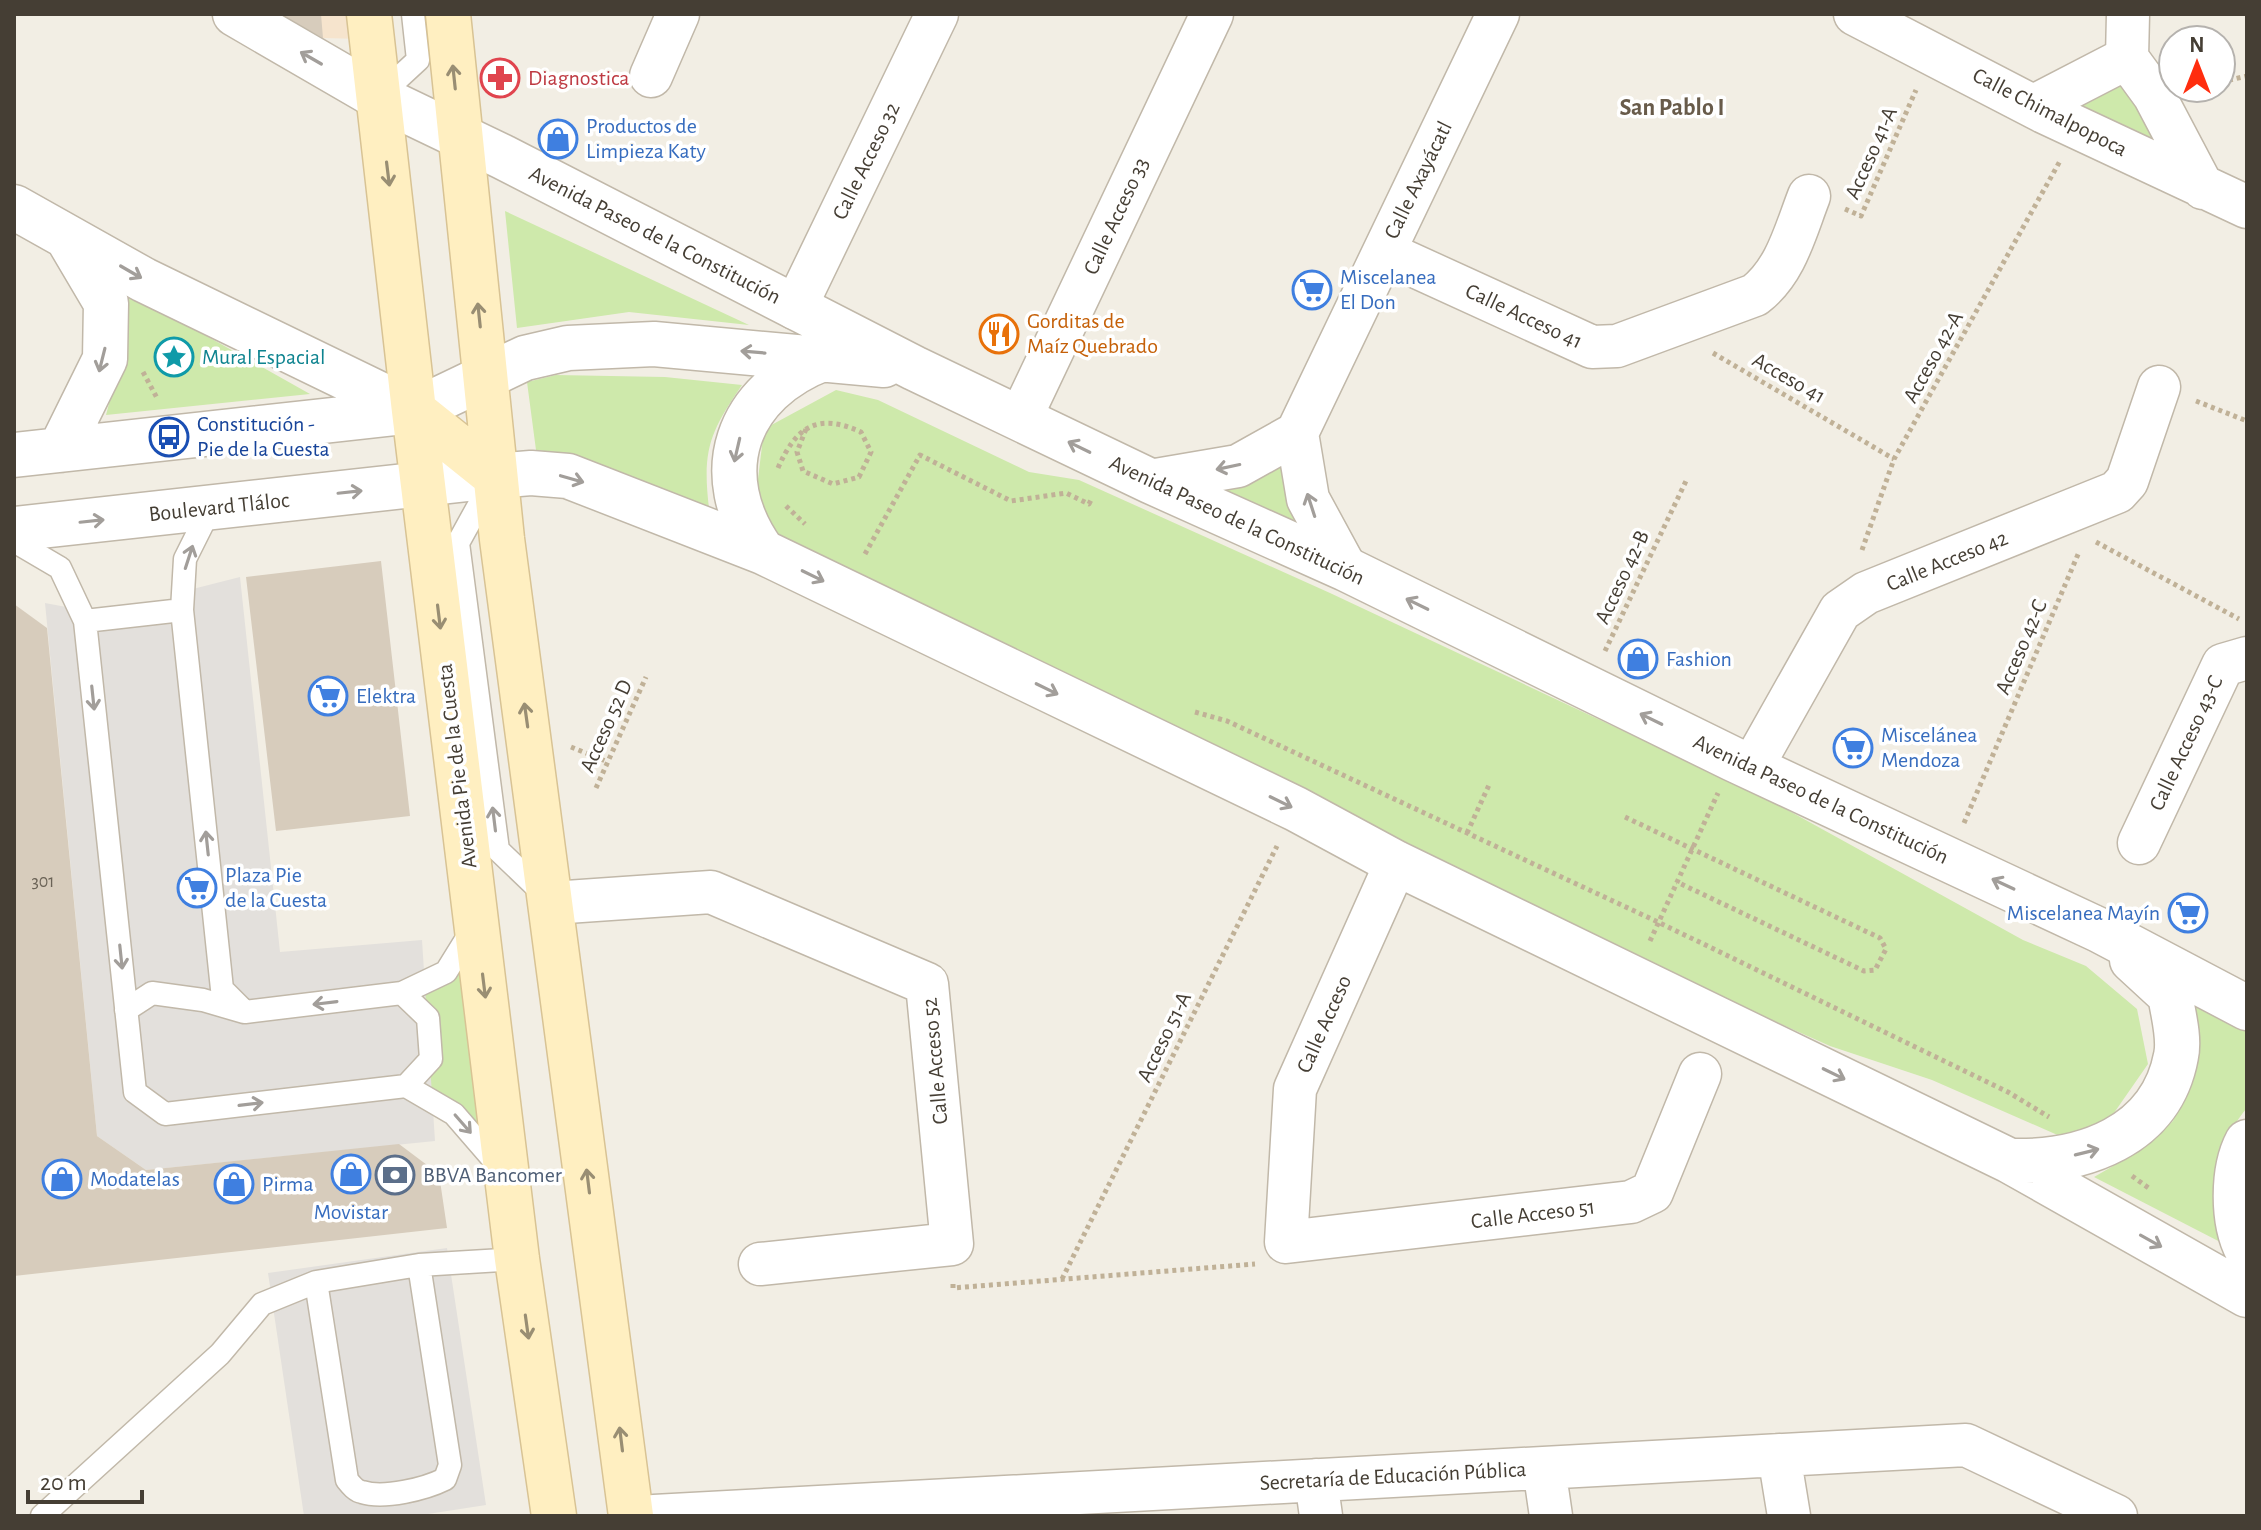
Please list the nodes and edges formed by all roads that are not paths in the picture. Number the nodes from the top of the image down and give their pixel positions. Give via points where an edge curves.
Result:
1 (235, 14) edge
2 (369, 14) edge
3 (678, 14) edge
4 (937, 14) edge
5 (1212, 14) edge
6 (1498, 14) edge
7 (1855, 14) edge
8 (2128, 14) edge
9 (440, 15) edge
10 (2127, 58) junction
11 (651, 76) dead end
12 (378, 97) junction
13 (2034, 106) junction
14 (460, 136) junction
15 (2203, 188) junction
16 (1809, 196) road end
17 (14, 207) edge
18 (2247, 207) edge
19 (67, 237) junction
20 (1384, 252) junction
21 (795, 308) junction
22 (825, 358) junction
23 (914, 368) junction
24 (485, 375) junction
25 (2159, 387) road end
26 (414, 411) junction
27 (1020, 419) junction
28 (1297, 433) junction
29 (60, 450) junction
30 (14, 455) edge
31 (495, 476) junction
32 (1150, 481) junction
33 (424, 484) junction
34 (211, 507) junction
35 (14, 529) edge
36 (14, 541) edge
37 (763, 552) junction
38 (1346, 569) junction
39 (182, 610) junction
40 (85, 621) junction
41 (2247, 658) edge
42 (1742, 763) junction
43 (2139, 843) dead end
44 (1396, 863) junction
45 (552, 903) junction
46 (476, 923) junction
47 (2099, 930) junction
48 (402, 993) junction
49 (2247, 1008) edge
50 (126, 1010) junction
51 (245, 1012) junction
52 (1700, 1074) dead end
53 (406, 1086) junction
54 (2247, 1142) edge
55 (2010, 1161) junction
56 (507, 1177) junction
57 (1286, 1242) joint
58 (2247, 1250) edge
59 (517, 1259) junction
60 (760, 1264) dead end
61 (419, 1265) junction
62 (316, 1282) junction
63 (2247, 1295) edge
64 (1779, 1455) junction
65 (1544, 1468) junction
66 (1318, 1498) edge
67 (1096, 1504) edge
68 (855, 1510) edge
69 (42, 1516) edge
70 (554, 1516) edge
71 (631, 1516) edge
72 (654, 1516) edge
73 (1551, 1516) edge
74 (1789, 1516) edge
75 (2116, 1516) edge

12 -> 1 street, Avenida Paseo de la Constitución
2 - 12 main road, Avenida Pie de la Cuesta
3 - 11 street
4 - 21 street, Calle Acceso 32
5 - 27 street, Calle Acceso 33
6 - 20 street, Calle Axayácatl
7 - 13 street, Calle Chimalpopoca
8 - 10 street
9 - 12 lane via 418,60
14 -> 9 main road
10 - 13 street
10 - 15 street via 2154,95
12 - 14 street, Avenida Paseo de la Constitución
12 -> 26 main road, Avenida Pie de la Cuesta
13 - 15 street, Calle Chimalpopoca
14 - 21 street, Avenida Paseo de la Constitución
24 -> 14 main road
15 - 18 street, Calle Chimalpopoca
16 - 20 street, Calle Acceso 41 via 1784,261 1755,295 1617,346 1592,347
17 - 19 street
19 -> 26 street
19 -> 29 street via 106,303 105,359
20 - 28 street, Calle Axayácatl
21 - 23 street, Avenida Paseo de la Constitución
22 - 23 street
22 -> 24 street via 654,344 568,348
22 -> 37 street via 779,381 753,410 738,443 734,477 740,512
23 - 27 street, Avenida Paseo de la Constitución
24 - 26 street
24 - 31 main road
25 - 42 street, Calle Acceso 42 via 2127,481 2117,492 2082,522 1866,593 1840,611
26 - 29 street
26 - 31 main road
26 - 33 main road, Avenida Pie de la Cuesta
32 -> 27 street, Avenida Paseo de la Constitución
28 -> 32 street via 1238,466
38 -> 28 street via 1308,499
29 - 30 street
31 - 33 street, Boulevard Tláloc
31 -> 37 street via 568,476
45 -> 31 main road
32 - 38 street, Avenida Paseo de la Constitución
34 -> 33 street, Boulevard Tláloc
33 -> 46 main road, Avenida Pie de la Cuesta
35 -> 34 street, Boulevard Tláloc
39 -> 34 lane via 185,559
36 - 40 lane via 60,568
37 -> 44 street via 1296,809
42 -> 38 street, Avenida Paseo de la Constitución
39 - 40 lane
51 -> 39 lane via 222,989
40 -> 50 lane
41 - 43 street, Calle Acceso 43-C via 2223,665
47 -> 42 street, Avenida Paseo de la Constitución
44 -> 55 street
44 - 57 street, Calle Acceso via 1295,1089
45 - 60 street, Calle Acceso 52 via 711,892 927,984 952,1244
71 -> 45 main road
46 - 48 lane via 446,972
46 -> 56 main road, Avenida Pie de la Cuesta
47 - 49 street, Avenida Paseo de la Constitución
55 -> 47 street via 2038,1162 2098,1150 2123,1138 2148,1116 2177,1055 2170,995
48 -> 51 lane
48 - 53 lane via 428,1018 431,1059
50 - 51 lane via 152,993
50 -> 53 lane via 135,1092 165,1114
52 - 57 street, Calle Acceso 51 via 1652,1192 1631,1202
53 -> 56 lane via 454,1114
54 - 58 street via 2236,1187
55 -> 63 street
56 - 59 main road, Avenida Pie de la Cuesta
59 - 61 lane
59 -> 70 main road, Avenida Pie de la Cuesta
61 - 62 lane
61 - 62 lane via 450,1465 445,1479 432,1485 359,1492 347,1480
62 - 69 lane via 262,1304 220,1354
64 - 65 street, Secretaría de Educación Pública
64 - 74 street
64 - 75 street, Secretaría de Educación Pública via 1966,1445
65 - 66 street, Secretaría de Educación Pública
65 - 73 street
66 - 67 street, Secretaría de Educación Pública
67 - 68 street, Secretaría de Educación Pública
68 - 72 street, Secretaría de Educación Pública

